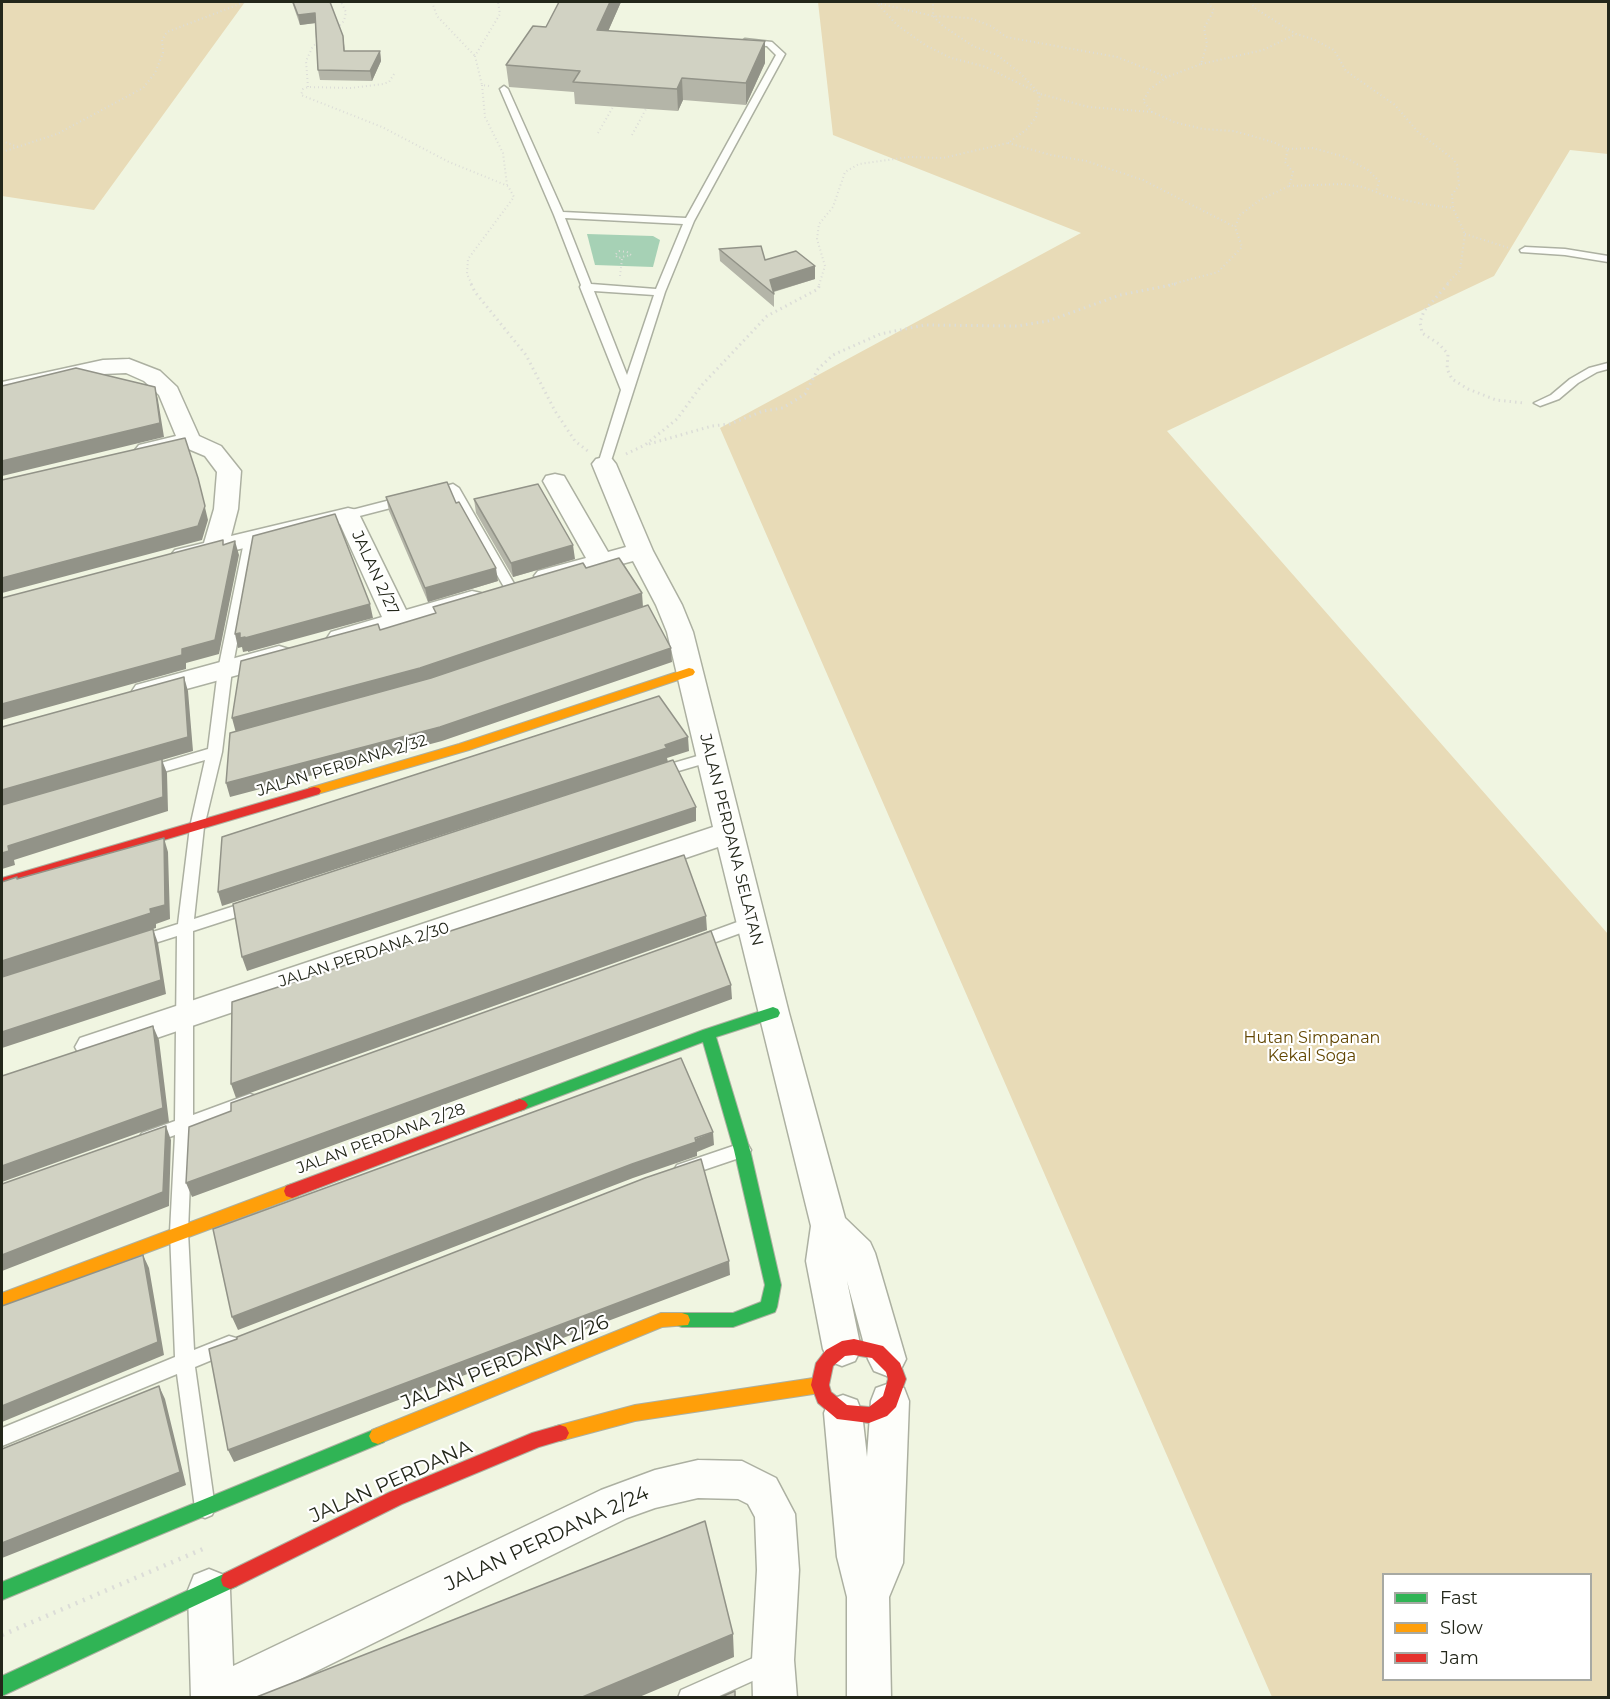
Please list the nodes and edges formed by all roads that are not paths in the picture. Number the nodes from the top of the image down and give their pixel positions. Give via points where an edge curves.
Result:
1 (737, 41) edge
2 (504, 89) edge
3 (559, 215) junction
4 (689, 221) junction
5 (1525, 250) road end
6 (1608, 259) edge
7 (585, 287) junction
8 (660, 292) junction
9 (1608, 366) edge
10 (2, 389) edge
11 (627, 390) junction
12 (1540, 403) road end
13 (189, 440) junction
14 (123, 456) edge
15 (604, 464) joint
16 (555, 481) dead end
17 (348, 515) junction
18 (251, 537) junction
19 (215, 547) junction
20 (640, 551) junction
21 (600, 561) junction
22 (159, 562) edge
23 (510, 587) junction
24 (398, 622) junction
25 (225, 670) junction
26 (689, 672) junction
27 (125, 697) edge
28 (220, 746) junction
29 (711, 757) junction
30 (136, 774) edge
31 (639, 777) edge
32 (197, 827) junction
33 (728, 833) junction
34 (2, 883) edge
35 (264, 902) edge
36 (751, 923) junction
37 (185, 928) junction
38 (120, 948) edge
39 (673, 951) edge
40 (773, 1013) junction
41 (183, 1015) junction
42 (708, 1034) junction
43 (66, 1056) edge
44 (261, 1097) edge
45 (184, 1125) junction
46 (130, 1144) edge
47 (742, 1150) junction
48 (662, 1177) edge
49 (829, 1226) junction
50 (180, 1232) junction
51 (2, 1300) edge
52 (251, 1335) edge
53 (842, 1349) junction
54 (887, 1359) junction
55 (185, 1361) junction
56 (832, 1399) junction
57 (890, 1401) junction
58 (2, 1437) edge
59 (205, 1508) junction
60 (209, 1590) junction
61 (2, 1592) edge
62 (868, 1597) junction
63 (774, 1679) edge
64 (2, 1686) edge
65 (214, 1698) edge
66 (689, 1698) edge
67 (869, 1698) edge

1 - 4 lane via 760,42 775,47 781,54
2 - 3 lane
3 - 4 lane
3 - 7 lane
4 - 8 lane
5 - 6 lane
7 - 8 lane
7 - 11 lane
8 - 11 lane
9 - 12 lane via 1593,370 1554,398
10 - 13 street via 103,367 129,366 152,376 169,392
11 - 15 lane
13 - 14 street
13 - 19 street via 213,451 229,471 226,509
15 - 20 street, JALAN PERDANA SELATAN
16 - 21 street
17 - 18 street, JALAN 2/27
17 - 23 lane via 453,488
17 - 24 street, JALAN 2/27
18 - 19 street, JALAN 2/27
18 - 25 lane
19 - 22 street, JALAN 2/27
20 - 21 street
20 - 26 street, JALAN PERDANA SELATAN via 664,607 680,632
21 - 23 street
23 - 24 street
24 - 25 street
25 - 27 street
25 - 28 lane
26 - 29 street, JALAN PERDANA SELATAN
26 - 32 street, JALAN PERDANA 2/32 via 464,747
28 - 30 lane
28 - 32 lane
29 - 31 lane
29 - 33 street, JALAN PERDANA SELATAN
32 - 34 street, JALAN PERDANA 2/32
32 - 37 lane
33 - 36 street, JALAN PERDANA SELATAN
33 - 41 street, JALAN PERDANA 2/30
35 - 37 lane
36 - 39 lane
36 - 40 street, JALAN PERDANA SELATAN
37 - 38 lane
37 - 41 lane
40 - 42 street, JALAN PERDANA 2/28
40 - 49 street, JALAN PERDANA SELATAN
41 - 43 street, JALAN PERDANA 2/30
41 - 45 lane
42 - 47 street, JALAN PERDANA 2/26
42 - 50 street, JALAN PERDANA 2/28
44 - 45 lane
45 - 46 lane
45 - 50 lane
47 - 48 lane
47 - 59 street, JALAN PERDANA 2/26 via 773,1285 769,1307 734,1320 661,1320
49 - 53 street via 824,1261
49 - 54 street via 857,1253
50 - 51 street, JALAN PERDANA 2/28
50 - 55 lane
52 - 55 lane
53 - 54 street via 866,1347
53 - 56 street via 825,1363
54 - 57 street via 897,1379
55 - 58 lane
55 - 59 lane
56 - 57 street via 869,1415
56 - 60 street, JALAN PERDANA via 635,1413 538,1439 396,1498
56 - 62 street
57 - 62 street via 882,1563
59 - 61 street, JALAN PERDANA 2/26
60 - 64 street, JALAN PERDANA
60 - 65 street
62 - 67 street
63 - 65 street, JALAN PERDANA 2/24 via 778,1570 775,1514 762,1491 742,1480 698,1479 615,1504
63 - 66 lane

